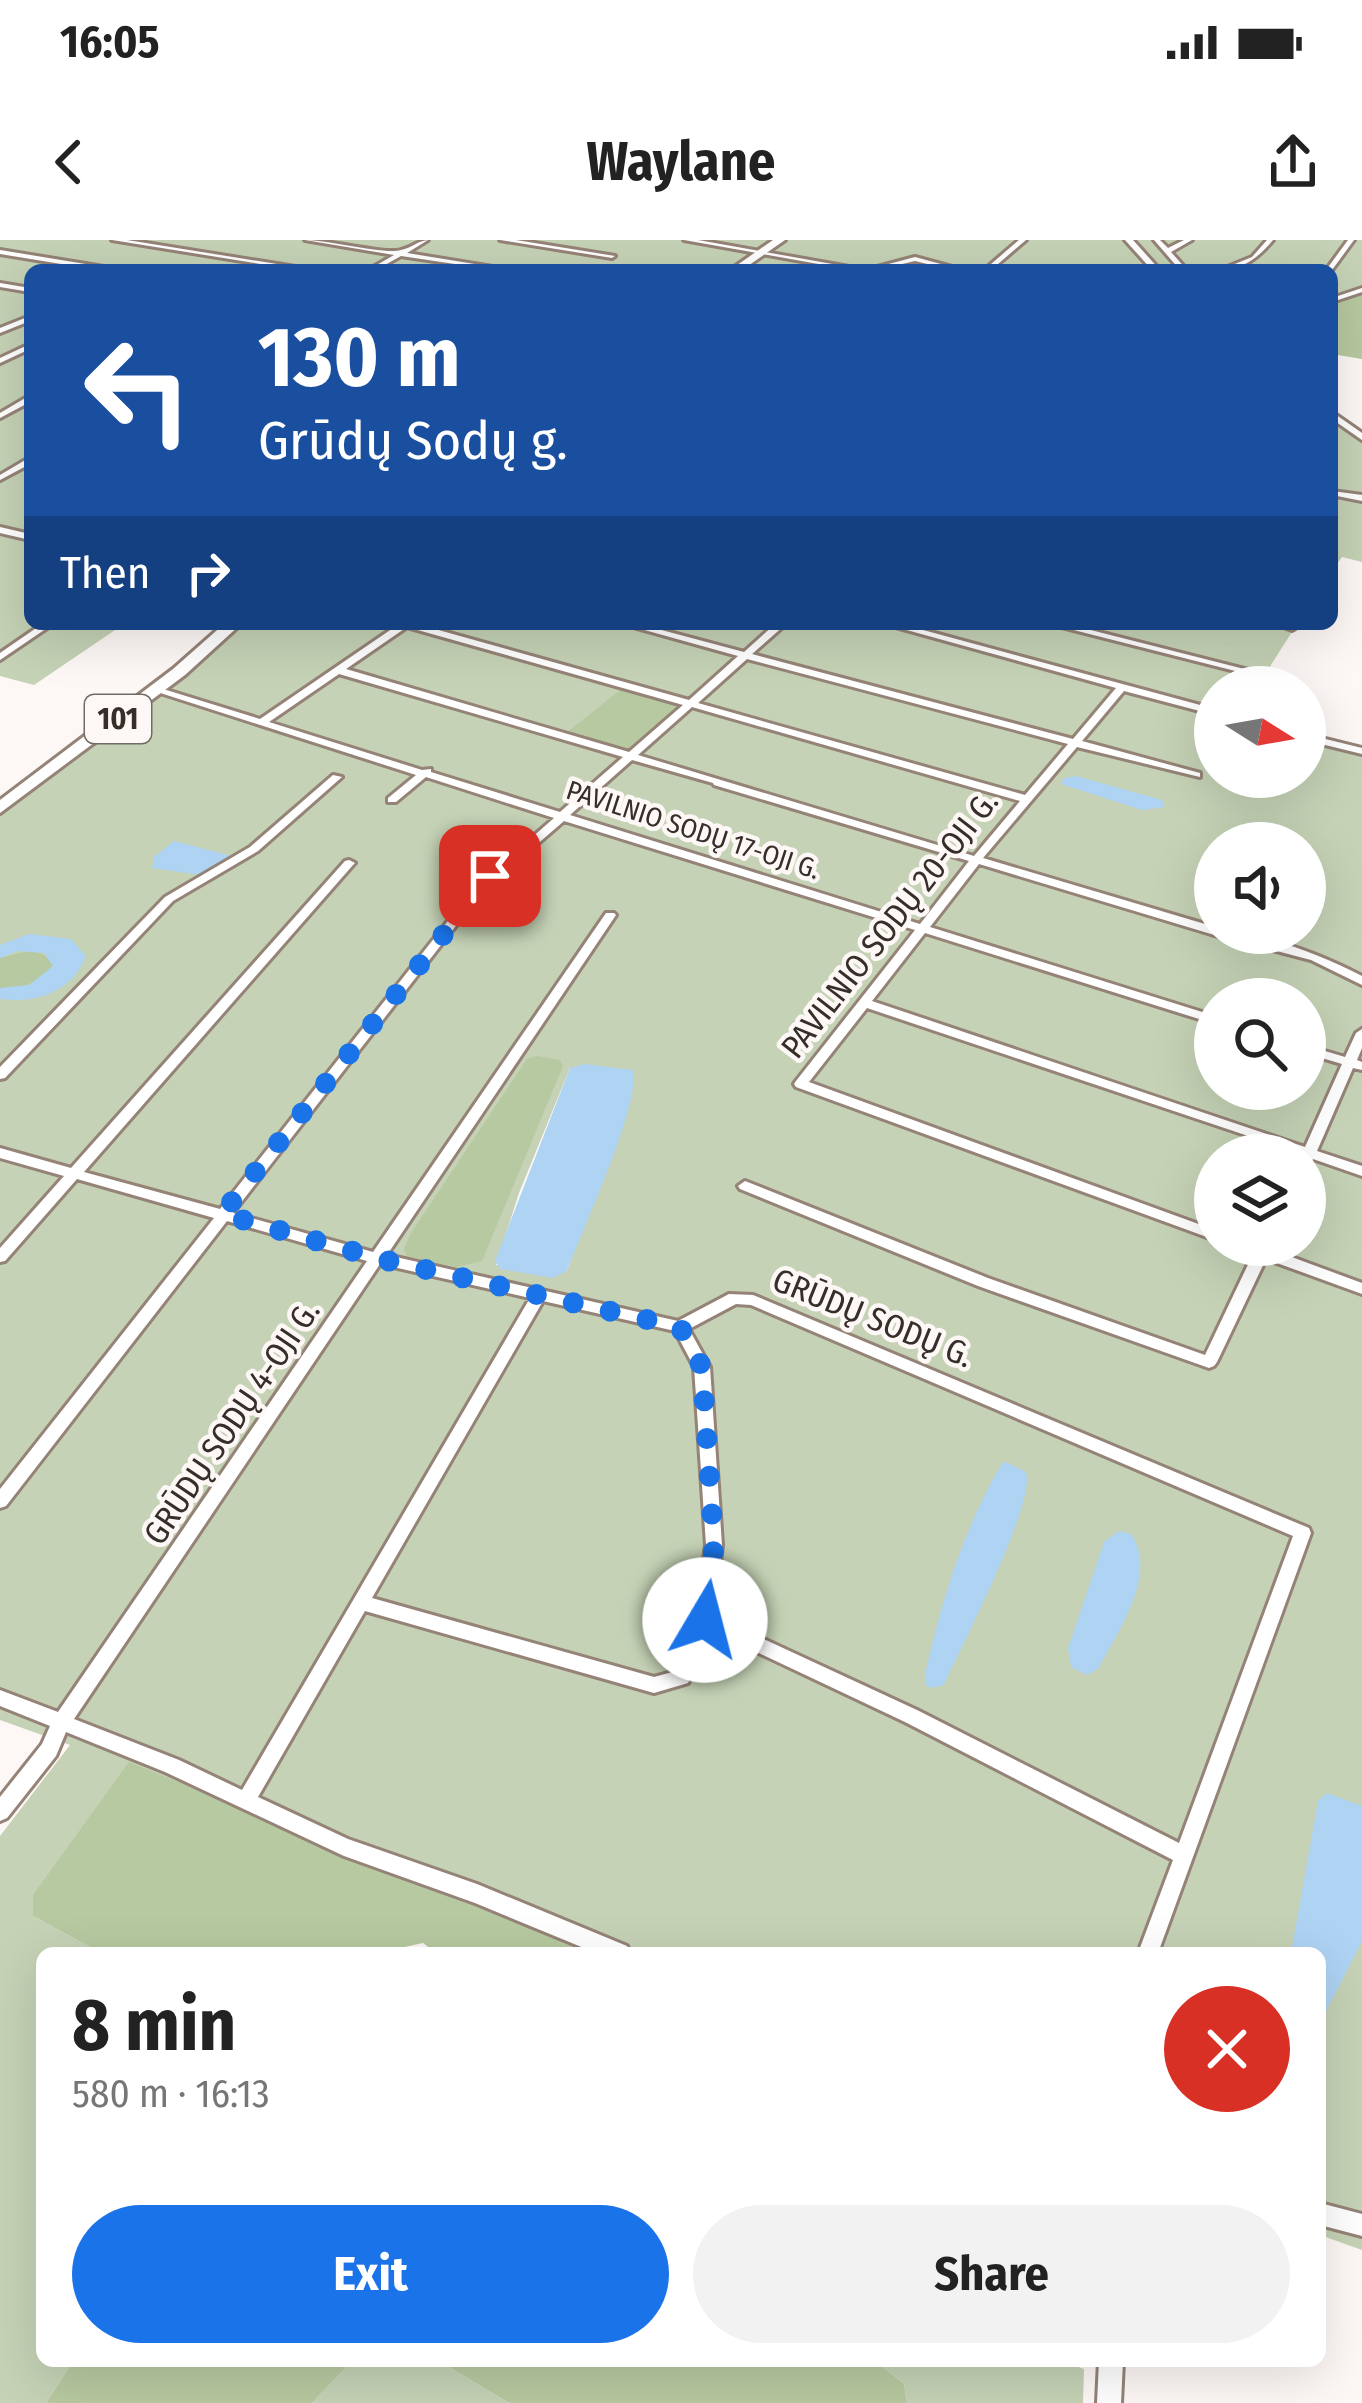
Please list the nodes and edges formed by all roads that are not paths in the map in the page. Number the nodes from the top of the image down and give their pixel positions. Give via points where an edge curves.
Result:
1 (115, 240) edge
2 (308, 240) edge
3 (425, 240) edge
4 (503, 240) edge
5 (687, 240) edge
6 (780, 240) edge
7 (1023, 240) edge
8 (1129, 240) edge
9 (1157, 240) edge
10 (1189, 240) edge
11 (1270, 240) edge
12 (1167, 251) junction
13 (0, 253) edge
14 (400, 254) junction
15 (758, 254) junction
16 (612, 256) dead end
17 (71, 264) edge
18 (272, 264) edge
19 (382, 264) edge
20 (468, 264) edge
21 (743, 264) edge
22 (826, 264) edge
23 (893, 264) edge
24 (935, 264) edge
25 (994, 264) edge
26 (1151, 264) edge
27 (1179, 264) edge
28 (1238, 264) edge
29 (24, 465) edge
30 (12, 472) junction
31 (0, 473) edge
32 (24, 475) edge
33 (40, 630) edge
34 (226, 630) edge
35 (384, 630) edge
36 (397, 630) edge
37 (428, 630) edge
38 (651, 630) edge
39 (775, 630) edge
40 (913, 630) edge
41 (1079, 630) edge
42 (746, 655) junction
43 (0, 658) edge
44 (1226, 666) edge
45 (338, 670) junction
46 (1123, 686) junction
47 (156, 690) junction
48 (690, 703) junction
49 (1194, 706) edge
50 (259, 720) junction
51 (1326, 742) edge
52 (1073, 743) junction
53 (1362, 751) edge
54 (629, 756) junction
55 (428, 771) junction
56 (1194, 775) edge
57 (337, 777) dead end
58 (1026, 799) junction
59 (392, 800) dead end
60 (0, 808) edge
61 (564, 813) junction
62 (976, 860) junction
63 (349, 863) dead end
64 (508, 864) dead end
65 (490, 876) dead end
66 (610, 915) dead end
67 (1194, 925) edge
68 (925, 929) junction
69 (1303, 954) edge
70 (1362, 981) edge
71 (866, 1003) junction
72 (1194, 1013) edge
73 (1362, 1033) edge
74 (1326, 1055) edge
75 (1356, 1065) edge
76 (0, 1075) edge
77 (1239, 1134) edge
78 (1320, 1134) edge
79 (0, 1153) edge
80 (1326, 1162) edge
81 (1362, 1171) edge
82 (75, 1174) junction
83 (745, 1186) dead end
84 (222, 1214) junction
85 (1194, 1226) edge
86 (0, 1257) edge
87 (380, 1259) junction
88 (1254, 1266) edge
89 (1306, 1266) edge
90 (1362, 1289) edge
91 (539, 1295) junction
92 (680, 1327) junction
93 (0, 1502) edge
94 (363, 1603) junction
95 (705, 1620) junction
96 (0, 1698) edge
97 (61, 1723) junction
98 (246, 1800) junction
99 (0, 1812) edge
100 (1185, 1856) junction
101 (605, 1947) edge
102 (1150, 1947) edge
103 (1326, 2215) edge
104 (1362, 2224) edge
105 (1111, 2367) edge
106 (1109, 2403) edge

1 - 18 street
2 - 14 street
3 - 14 street
4 - 16 street
5 - 15 street
6 - 15 main road
7 - 25 street
8 - 26 street
9 - 12 street
10 - 12 street
11 - 28 street
12 - 27 street
13 - 17 street
14 - 19 street
14 - 20 street
15 - 21 main road
15 - 22 street
23 - 24 street
29 - 30 street
30 - 31 street
30 - 32 street
33 - 43 street
34 - 47 main road, 101
35 - 50 street
36 - 45 street
37 - 48 street
38 - 42 street
39 - 42 street
40 - 46 street
41 - 44 street
42 - 48 street
42 - 52 street
45 - 50 street
45 - 54 street
46 - 49 street
46 - 52 street, PAVILNIO SODŲ 20-OJI G.
47 - 50 street, PAVILNIO SODŲ 17-OJI G.
47 - 60 main road, 101
48 - 54 street
48 - 58 street
50 - 55 street, PAVILNIO SODŲ 17-OJI G.
51 - 53 street
52 - 56 street
52 - 58 street, PAVILNIO SODŲ 20-OJI G.
54 - 61 street
54 - 62 street
55 - 59 street
55 - 61 street, PAVILNIO SODŲ 17-OJI G.
57 - 76 street via 254,849 169,899
58 - 62 street, PAVILNIO SODŲ 20-OJI G.
61 - 64 street
61 - 68 street, PAVILNIO SODŲ 17-OJI G.
62 - 67 street
62 - 68 street, PAVILNIO SODŲ 20-OJI G.
63 - 82 street
65 - 84 street
66 - 87 street, GRŪDŲ SODŲ 4-OJI G.
68 - 71 street, PAVILNIO SODŲ 20-OJI G.
68 - 72 street, PAVILNIO SODŲ 17-OJI G.
69 - 70 street
71 - 77 street
71 - 85 street, PAVILNIO SODŲ 20-OJI G. via 801,1084
73 - 75 street
74 - 75 street
75 - 78 street
79 - 82 street
80 - 81 street
82 - 84 street
82 - 86 street
83 - 88 street via 1209,1362
84 - 87 street
84 - 93 street
87 - 91 street
87 - 97 street, GRŪDŲ SODŲ 4-OJI G.
89 - 90 street
91 - 92 street
91 - 94 street
92 - 95 street via 702,1367 714,1546
92 - 100 street, GRŪDŲ SODŲ G. via 734,1298 753,1300 1303,1533
94 - 95 street via 654,1685 682,1676
94 - 98 street
95 - 100 street
96 - 97 street
97 - 98 street
97 - 99 street, GRŪDŲ SODŲ 4-OJI G.
98 - 101 street via 344,1847
100 - 102 street
103 - 104 street
105 - 106 street

